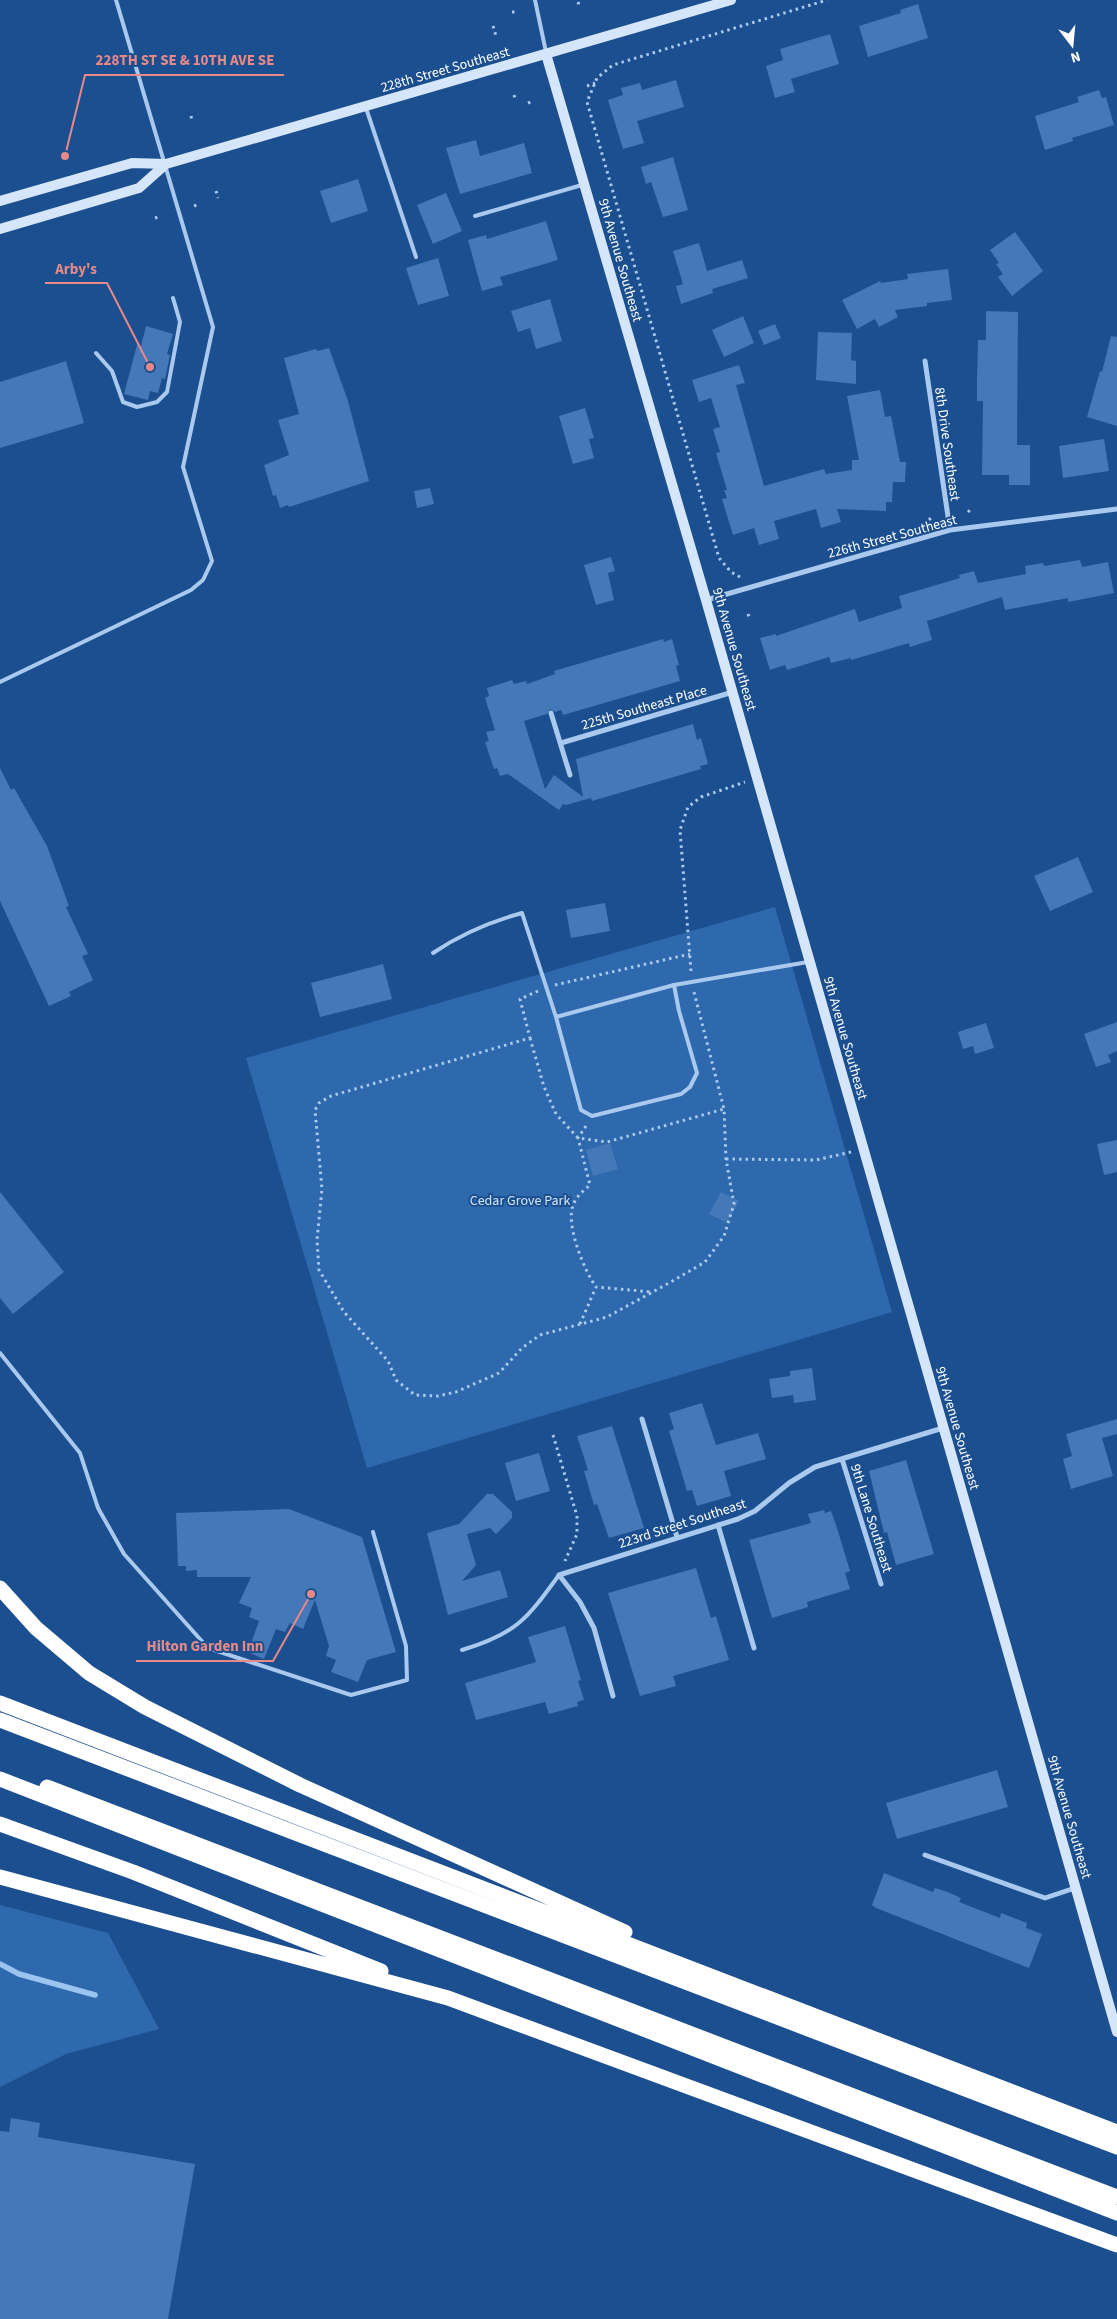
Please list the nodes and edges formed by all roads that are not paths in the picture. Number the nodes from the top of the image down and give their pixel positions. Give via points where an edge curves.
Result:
1 (116, 0) edge
2 (535, 0) edge
3 (730, 0) edge
4 (546, 54) junction
5 (366, 106) junction
6 (166, 164) junction
7 (584, 185) junction
8 (0, 201) edge
9 (475, 216) dead end
10 (0, 229) edge
11 (416, 257) dead end
12 (173, 298) dead end
13 (96, 353) dead end
14 (925, 361) dead end
15 (1117, 509) edge
16 (950, 530) junction
17 (706, 600) junction
18 (0, 682) edge
19 (733, 692) junction
20 (551, 713) dead end
21 (560, 743) junction
22 (570, 775) dead end
23 (433, 953) dead end
24 (810, 962) junction
25 (674, 984) junction
26 (556, 1017) junction
27 (0, 1353) edge
28 (642, 1420) dead end
29 (944, 1428) junction
30 (842, 1458) junction
31 (718, 1525) junction
32 (373, 1532) dead end
33 (677, 1537) junction
34 (559, 1576) junction
35 (881, 1584) dead end
36 (0, 1588) edge
37 (754, 1648) dead end
38 (462, 1650) dead end
39 (613, 1696) dead end
40 (0, 1703) edge
41 (0, 1720) edge
42 (0, 1769) edge
43 (0, 1779) edge
44 (0, 1824) edge
45 (925, 1855) dead end
46 (0, 1877) edge
47 (1076, 1888) junction
48 (448, 1998) junction
49 (786, 2005) junction
50 (1117, 2032) edge
51 (1091, 2130) junction
52 (1117, 2132) edge
53 (1117, 2147) edge
54 (1115, 2196) edge
55 (1117, 2213) edge
56 (1117, 2245) edge

1 - 6 lane
2 - 4 lane
3 - 4 main road, 228th Street Southeast
4 - 5 main road, 228th Street Southeast
4 - 7 main road, 9th Avenue Southeast
5 - 6 main road, 228th Street Southeast
5 - 11 lane
6 - 8 main road, 228th Street Southeast via 132,163
6 - 10 main road, 228th Street Southeast via 139,188
6 - 18 lane via 213,327 183,467 212,561 203,580 191,590
7 - 9 lane
7 - 17 main road, 9th Avenue Southeast
12 - 13 lane via 180,322 167,392 157,402 137,407 123,402 112,371
14 - 16 street, 8th Drive Southeast
15 - 16 street, 226th Street Southeast
16 - 17 street, 226th Street Southeast
17 - 19 main road, 9th Avenue Southeast
19 - 21 street, 225th Southeast Place
19 - 24 main road, 9th Avenue Southeast
20 - 21 street
21 - 22 street
23 - 26 lane via 456,937 522,913
24 - 25 lane
24 - 29 main road, 9th Avenue Southeast
25 - 26 lane
25 - 26 lane via 697,1073 690,1087 681,1094 608,1114 592,1116 581,1110
27 - 32 lane via 80,1453 98,1508 124,1554 208,1648 351,1695 407,1680 406,1646
28 - 33 street
29 - 30 street, 223rd Street Southeast
29 - 47 main road, 9th Avenue Southeast
30 - 31 street, 223rd Street Southeast via 815,1467 755,1511
30 - 35 street, 9th Lane Southeast
31 - 33 street, 223rd Street Southeast
31 - 37 street
33 - 34 street, 223rd Street Southeast
34 - 38 lane via 518,1626 488,1642
34 - 39 street via 580,1602 594,1628
36 - 49 highway via 36,1628 89,1673 145,1707 300,1786
40 - 49 highway
41 - 51 highway
42 - 54 highway
43 - 55 highway
44 - 48 highway via 133,1872
45 - 47 street via 1045,1898
46 - 48 highway
47 - 50 main road, 9th Avenue Southeast
48 - 56 highway
49 - 51 highway
51 - 52 highway
51 - 53 highway

